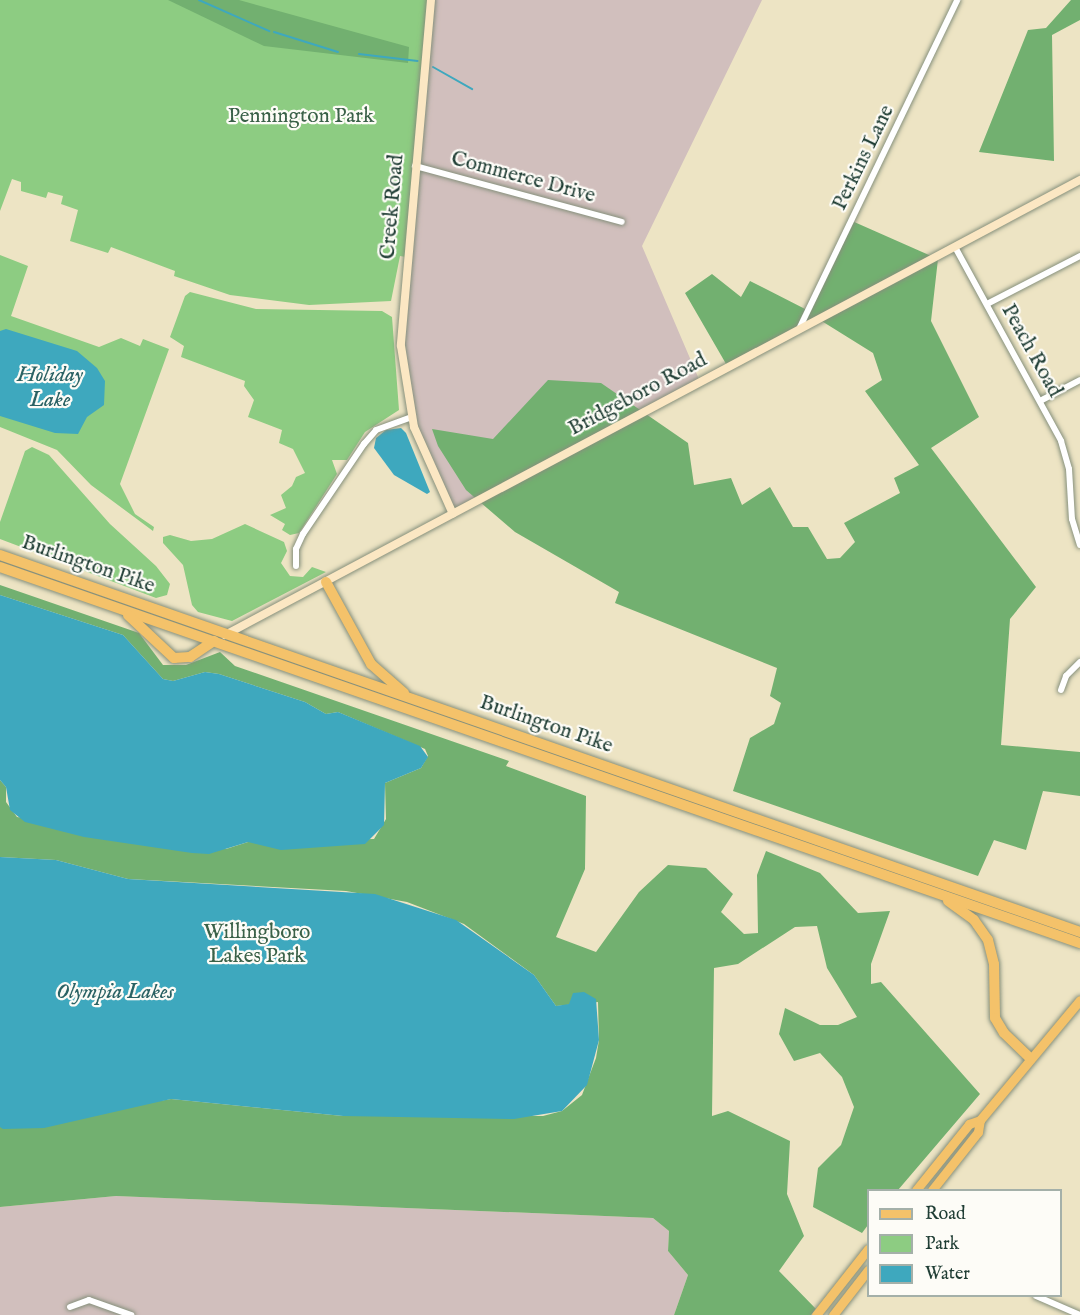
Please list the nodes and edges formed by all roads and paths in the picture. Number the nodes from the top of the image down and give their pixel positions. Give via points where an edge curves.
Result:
1 (431, 0) edge
2 (957, 0) edge
3 (415, 166) junction
4 (1080, 180) edge
5 (622, 222) dead end
6 (954, 247) junction
7 (1080, 256) edge
8 (987, 304) junction
9 (799, 330) junction
10 (1080, 380) edge
11 (1040, 401) junction
12 (411, 417) junction
13 (1080, 489) edge
14 (1071, 492) junction
15 (453, 514) junction
16 (1080, 545) edge
17 (0, 555) edge
18 (296, 566) dead end
19 (0, 567) edge
20 (326, 582) junction
21 (121, 609) junction
22 (226, 635) junction
23 (214, 641) junction
24 (1080, 662) edge
25 (1060, 690) dead end
26 (409, 697) junction
27 (938, 894) junction
28 (1080, 932) edge
29 (1080, 943) edge
30 (1080, 1000) edge
31 (1030, 1059) junction
32 (980, 1120) junction
33 (918, 1189) edge
34 (934, 1189) edge
35 (867, 1250) edge
36 (867, 1271) edge
37 (1038, 1297) edge
38 (70, 1307) dead end
39 (131, 1315) edge
40 (816, 1315) edge
41 (833, 1315) edge
42 (1080, 1315) edge

1 - 3 street, Creek Road
2 - 9 street, Perkins Lane
3 - 5 street, Commerce Drive
3 - 12 street, Creek Road via 400,335
4 - 6 street, Bridgeboro Road
6 - 8 street, Peach Road
6 - 9 street, Bridgeboro Road
7 - 8 street
8 - 11 street, Peach Road
9 - 15 street, Bridgeboro Road
10 - 11 street
11 - 14 street, Peach Road via 1061,441
12 - 15 street, Creek Road via 429,467
12 - 18 street via 376,430 364,444 303,534 296,549
13 - 14 street
14 - 16 street, Peach Road via 1072,519
15 - 20 street, Bridgeboro Road
17 - 22 highway, Burlington Pike
19 - 21 highway, Burlington Pike
20 - 22 street, Bridgeboro Road
20 - 26 highway via 371,664
21 - 23 highway, Burlington Pike
21 - 23 highway via 174,658 190,657
22 - 23 street, Bridgeboro Road
22 - 26 highway, Burlington Pike
23 - 27 highway, Burlington Pike
24 - 25 street via 1066,676
26 - 28 highway, Burlington Pike
27 - 29 highway, Burlington Pike
27 - 31 highway via 974,920 988,940 995,975 995,1018
30 - 31 main road
31 - 32 main road
32 - 33 main road via 969,1124
32 - 34 main road via 978,1132
35 - 40 main road
36 - 41 main road
37 - 42 street
38 - 39 street via 89,1300

